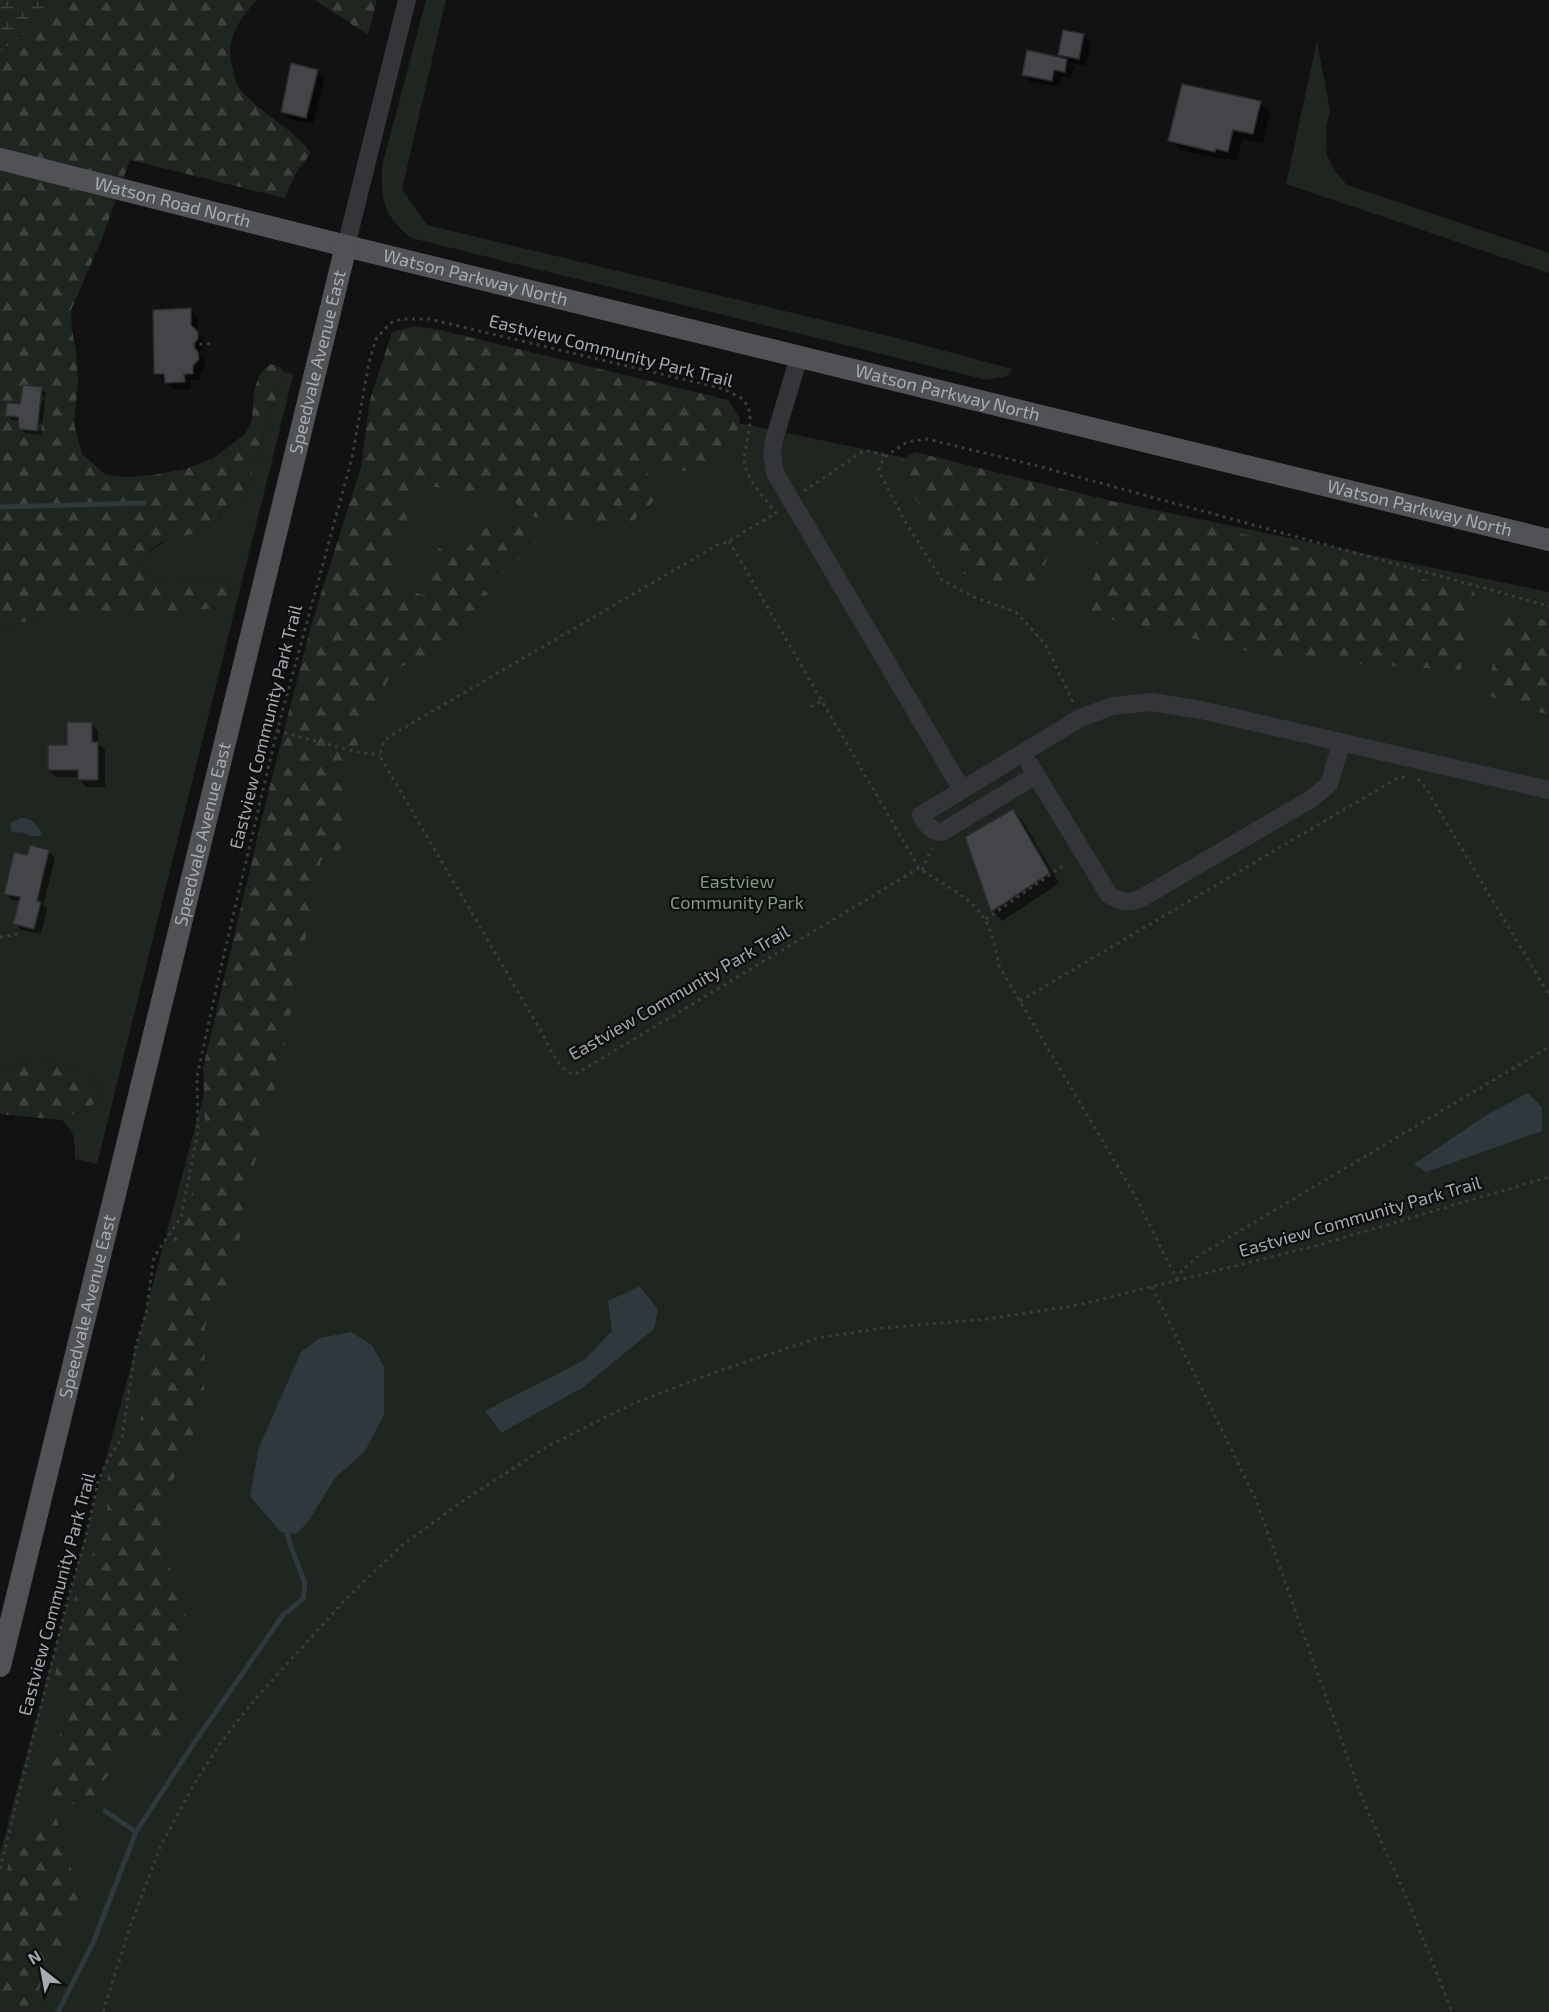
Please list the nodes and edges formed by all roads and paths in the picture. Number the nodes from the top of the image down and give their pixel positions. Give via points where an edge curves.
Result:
1 (407, 0) edge
2 (0, 159) edge
3 (346, 246) junction
4 (214, 343) dead end
5 (192, 345) dead end
6 (799, 357) junction
7 (886, 456) junction
8 (791, 501) junction
9 (776, 513) junction
10 (729, 540) junction
11 (1549, 540) edge
12 (1549, 606) edge
13 (822, 701) junction
14 (811, 707) dead end
15 (1080, 718) junction
16 (277, 731) junction
17 (1341, 744) junction
18 (1023, 753) junction
19 (381, 755) junction
20 (1036, 775) junction
21 (962, 790) junction
22 (1549, 790) edge
23 (938, 832) junction
24 (1065, 864) dead end
25 (920, 869) junction
26 (986, 920) junction
27 (18, 934) dead end
28 (0, 937) edge
29 (1549, 995) edge
30 (1019, 1001) junction
31 (1549, 1047) edge
32 (1549, 1177) edge
33 (1177, 1280) junction
34 (1152, 1287) junction
35 (0, 1666) edge
36 (0, 1869) edge
37 (103, 2012) edge
38 (1452, 2012) edge

1 - 3 street, Speedvale Avenue East
2 - 3 main road, Watson Road North
3 - 6 main road, Watson Parkway North
3 - 35 main road, Speedvale Avenue East
4 - 5 path
6 - 8 street via 772,454 776,473
6 - 11 main road, Watson Parkway North
7 - 8 path via 862,452
7 - 12 path via 907,442 927,439
7 - 15 path via 880,473 942,580 976,598 1016,612 1045,644
8 - 9 path
8 - 21 street
9 - 10 path
9 - 16 path, Eastview Community Park Trail via 745,468 748,407 724,389 429,319 390,323 376,339 369,362 352,458
10 - 13 path
10 - 19 path via 390,736 380,749
13 - 14 path
13 - 25 path
15 - 17 street via 1113,706 1152,702
15 - 18 street
16 - 19 path
16 - 36 path, Eastview Community Park Trail via 197,1077 198,1131 181,1217 154,1257 122,1438 98,1482
17 - 20 street via 1329,784 1311,800 1129,903 1109,896
17 - 22 street
18 - 20 street
18 - 21 street
19 - 25 path, Eastview Community Park Trail via 555,1059 563,1070 574,1075
20 - 23 street
21 - 23 street via 921,814 928,827
23 - 25 path
24 - 26 path
25 - 26 path via 966,898
26 - 30 path via 999,966
27 - 28 path
29 - 30 path via 1425,786 1416,777 1407,776
30 - 33 path via 1134,1194
31 - 33 path via 1201,1254 1183,1269
32 - 33 path, Eastview Community Park Trail via 1315,1246
33 - 34 path, Eastview Community Park Trail
34 - 37 path, Eastview Community Park Trail via 1078,1305 988,1319 818,1338 632,1404 548,1446 464,1500 400,1547 346,1599 219,1745 161,1845
34 - 38 path via 1256,1500 1362,1798

